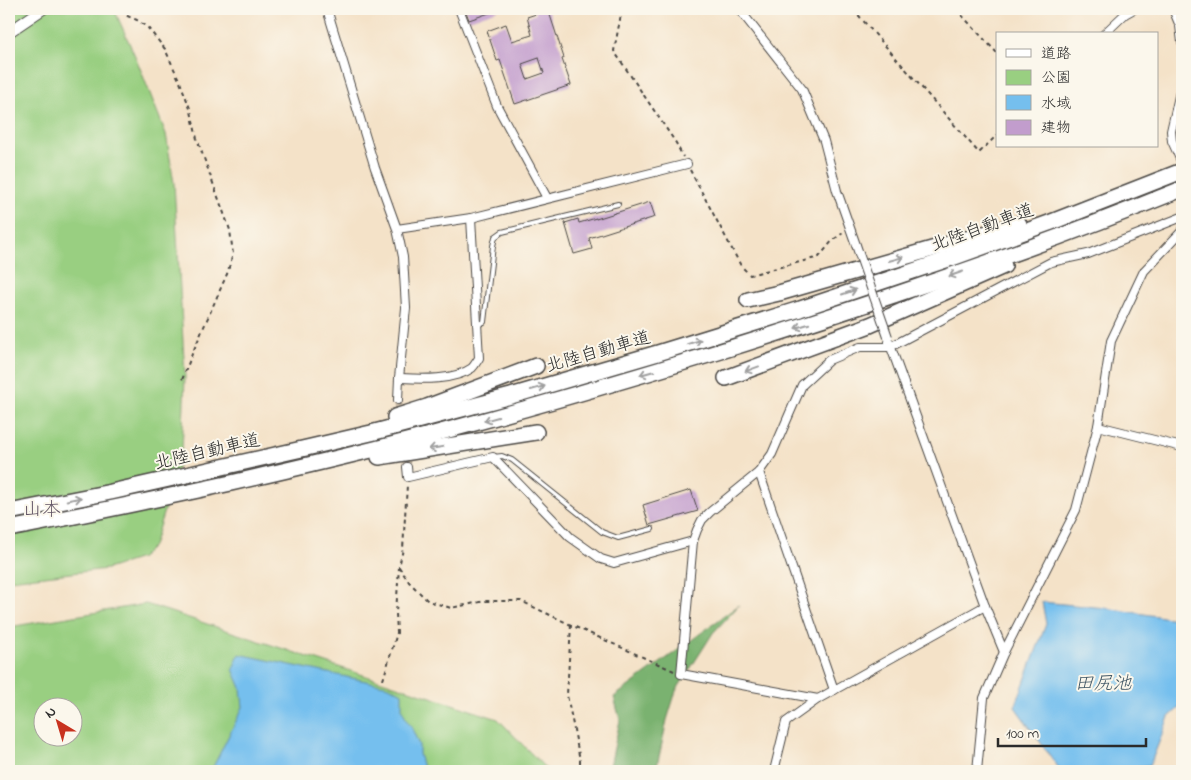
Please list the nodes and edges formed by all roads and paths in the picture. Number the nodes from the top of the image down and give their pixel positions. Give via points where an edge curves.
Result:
1 (43, 9) edge
2 (125, 9) edge
3 (327, 9) edge
4 (459, 9) edge
5 (622, 9) edge
6 (739, 9) edge
7 (853, 9) edge
8 (956, 9) edge
9 (1134, 9) edge
10 (1173, 9) edge
11 (9, 32) edge
12 (1106, 32) edge
13 (1182, 42) edge
14 (996, 52) edge
15 (1182, 83) edge
16 (996, 136) edge
17 (687, 164) junction
18 (1180, 169) edge
19 (1182, 189) edge
20 (547, 198) junction
21 (618, 204) dead end
22 (1135, 208) junction
23 (1182, 217) edge
24 (470, 218) junction
25 (850, 228) junction
26 (396, 229) junction
27 (1182, 231) edge
28 (748, 300) dead end
29 (478, 325) junction
30 (890, 347) junction
31 (536, 366) dead end
32 (398, 378) junction
33 (726, 378) dead end
34 (182, 380) dead end
35 (398, 400) tunnel mouth
36 (1098, 426) junction
37 (536, 432) dead end
38 (1182, 447) edge
39 (493, 458) junction
40 (233, 465) junction
41 (408, 468) tunnel mouth
42 (759, 472) junction
43 (408, 477) junction
44 (116, 508) junction
45 (9, 512) edge
46 (9, 529) edge
47 (652, 529) dead end
48 (694, 541) junction
49 (399, 567) junction
50 (985, 606) junction
51 (571, 625) junction
52 (1004, 652) junction
53 (680, 674) junction
54 (383, 680) dead end
55 (834, 690) junction
56 (818, 699) junction
57 (580, 771) edge
58 (774, 771) edge
59 (977, 771) edge

1 - 11 street
2 - 34 path via 125,15 148,28 165,49 180,82 230,230 234,254
3 - 26 street
4 - 20 street via 497,106
5 - 17 path via 614,51
6 - 25 street via 802,89 824,141
7 - 16 path via 979,152
8 - 14 path
9 - 12 street
10 - 13 street
15 - 18 street via 1171,131
17 - 20 street
17 - 25 path via 741,266 750,275 819,257 833,240
28 -> 18 highway via 1047,215
40 -> 18 highway, 北陸自動車道 via 446,414 800,309 1049,223
19 - 22 highway, 北陸自動車道
20 - 24 street
21 - 29 lane via 502,232 495,237 484,322
22 -> 33 highway via 879,321
22 -> 44 highway, 北陸自動車道 via 886,298 663,369 383,447
23 - 30 street via 1088,254 1050,262
24 - 26 street
24 - 29 street
25 - 30 street, bridge
26 - 32 street via 403,257 406,308
27 - 36 street via 1144,271 1111,341
29 - 32 street via 479,358 473,367 433,380
30 - 42 street via 860,347 830,360 802,385 772,454
30 - 50 street
31 - 40 highway via 427,407
32 - 35 street
36 - 38 street
36 - 52 street via 1076,510
37 -> 44 highway via 371,459 188,497
39 - 43 street
39 - 47 lane via 502,456 512,460 602,532 618,538
39 - 48 street via 570,537 601,560 614,563
45 -> 40 highway, 北陸自動車道
41 - 43 street
42 - 48 street via 702,520
42 - 55 street
43 - 49 path
44 - 46 highway, 北陸自動車道
48 - 53 street
49 - 51 path via 428,601 451,608 485,601 521,602
49 - 54 path via 397,633
50 - 52 street
50 - 55 street
51 - 53 path
51 - 57 path via 567,694
52 - 59 street via 984,698
53 - 56 street
55 - 56 street
56 - 58 street via 786,722

